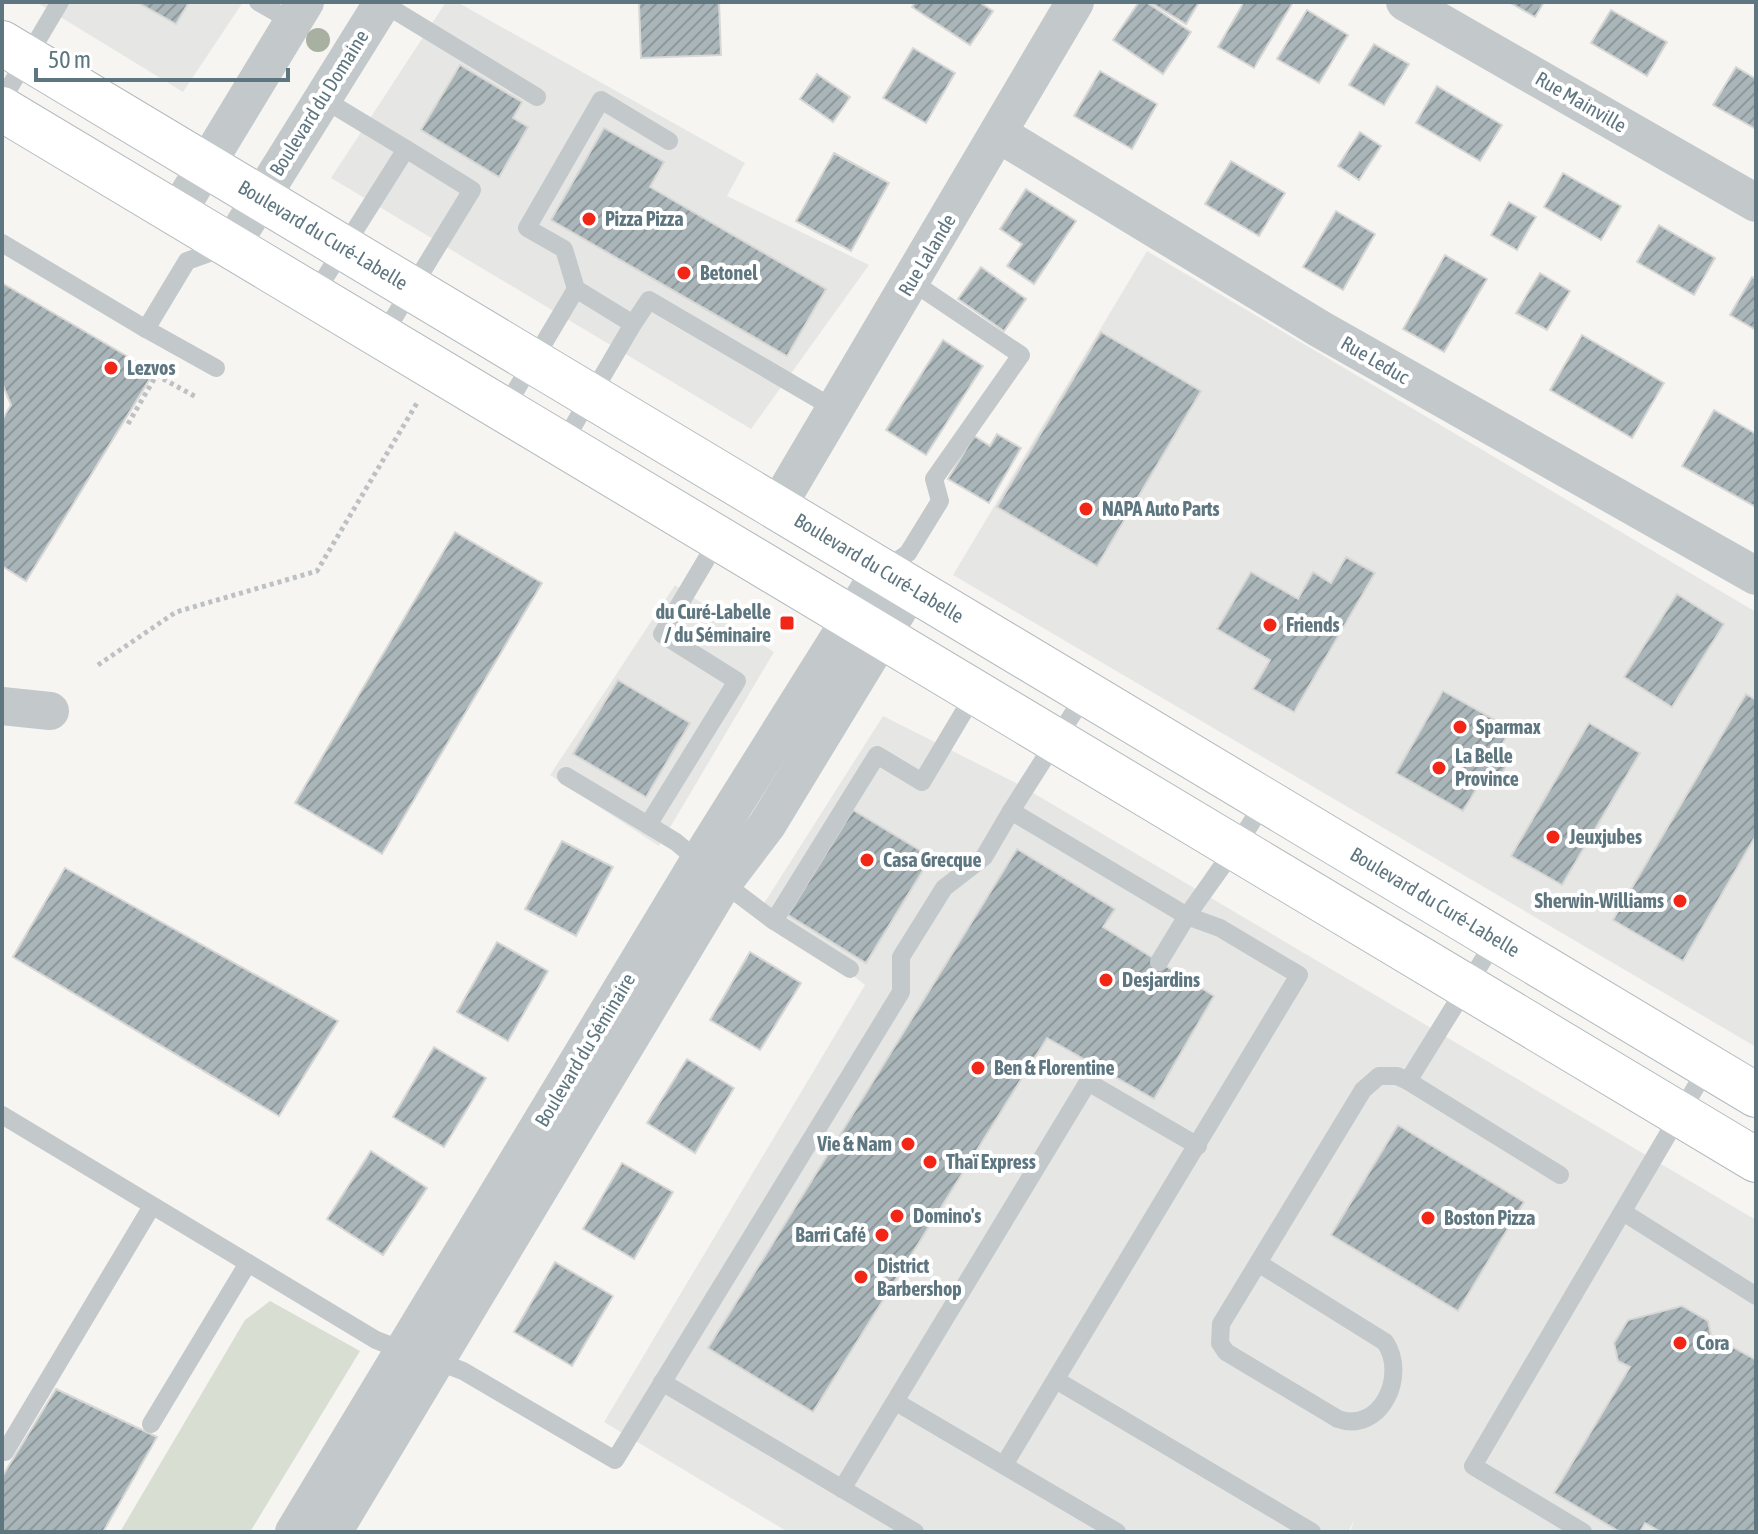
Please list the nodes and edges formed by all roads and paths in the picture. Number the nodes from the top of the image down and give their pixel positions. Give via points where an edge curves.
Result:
1 (60, 2) edge
2 (258, 2) edge
3 (1075, 2) edge
4 (1405, 2) edge
5 (382, 3) edge
6 (299, 12) edge
7 (15, 50) edge
8 (320, 97) junction
9 (537, 97) dead end
10 (2, 100) edge
11 (2, 109) edge
12 (999, 134) junction
13 (669, 141) dead end
14 (406, 149) junction
15 (206, 164) junction
16 (261, 198) junction
17 (1756, 203) edge
18 (177, 213) junction
19 (2, 243) edge
20 (231, 246) junction
21 (344, 248) junction
22 (187, 261) junction
23 (911, 281) junction
24 (412, 289) junction
25 (576, 289) junction
26 (314, 295) junction
27 (633, 324) junction
28 (146, 329) junction
29 (382, 337) junction
30 (533, 361) junction
31 (152, 362) dead end
32 (216, 368) dead end
33 (156, 375) junction
34 (591, 395) junction
35 (198, 398) dead end
36 (420, 399) dead end
37 (835, 409) junction
38 (504, 410) junction
39 (128, 424) dead end
40 (562, 445) junction
41 (777, 507) junction
42 (719, 538) junction
43 (900, 572) junction
44 (1756, 576) edge
45 (867, 627) junction
46 (98, 665) dead end
47 (975, 693) junction
48 (1086, 693) junction
49 (2, 706) edge
50 (50, 711) dead end
51 (1055, 741) junction
52 (566, 776) dead end
53 (1265, 800) junction
54 (1011, 811) junction
55 (648, 825) junction
56 (1237, 850) junction
57 (711, 872) junction
58 (1187, 916) junction
59 (774, 921) junction
60 (1496, 939) junction
61 (1159, 962) dead end
62 (850, 969) dead end
63 (1466, 986) junction
64 (1708, 1066) junction
65 (1408, 1081) junction
66 (1756, 1095) edge
67 (2, 1115) edge
68 (1680, 1115) junction
69 (1198, 1146) junction
70 (1756, 1160) edge
71 (1560, 1175) dead end
72 (152, 1206) junction
73 (1623, 1212) junction
74 (248, 1263) junction
75 (1258, 1263) junction
76 (1756, 1296) edge
77 (420, 1356) junction
78 (1056, 1380) junction
79 (662, 1382) junction
80 (896, 1402) junction
81 (151, 1424) dead end
82 (2, 1450) edge
83 (1004, 1465) junction
84 (842, 1489) junction
85 (294, 1532) edge
86 (333, 1532) edge
87 (915, 1532) edge
88 (1117, 1532) edge
89 (1312, 1532) edge
90 (1583, 1532) edge

1 - 7 lane
2 - 6 lane
3 - 12 street, Rue Lalande
4 - 17 street, Rue Mainville
5 - 8 street, Boulevard du Domaine
5 - 9 lane
6 - 15 street
7 - 10 lane
7 - 15 main road, Boulevard du Curé-Labelle
8 - 14 lane
8 - 16 street, Boulevard du Domaine
11 - 18 main road
12 - 23 street, Rue Lalande
12 - 44 street, Rue Leduc via 1320,329
13 - 25 lane via 601,100 527,228 564,249
14 - 21 lane
14 - 24 lane via 472,190
15 - 16 main road, Boulevard du Curé-Labelle
15 - 18 street
16 - 20 street, Boulevard du Domaine
16 - 21 main road, Boulevard du Curé-Labelle
18 - 20 main road
18 - 22 lane
19 - 28 lane
20 - 22 lane
20 - 26 main road
21 - 24 main road, Boulevard du Curé-Labelle
21 - 26 lane
22 - 28 lane
23 - 37 street, Rue Lalande
23 - 43 lane via 1021,355 934,479 940,501
24 - 29 lane
24 - 30 main road, Boulevard du Curé-Labelle
25 - 27 lane
25 - 30 lane
26 - 29 main road
27 - 34 lane
27 - 37 lane via 649,300
28 - 32 lane
29 - 38 main road
30 - 34 main road, Boulevard du Curé-Labelle
30 - 38 lane
31 - 33 path via 161,367
33 - 35 path
33 - 39 path
34 - 40 lane
34 - 41 main road, Boulevard du Curé-Labelle
36 - 46 path via 317,571 176,612
37 - 41 street, Rue Lalande
38 - 40 main road
40 - 42 main road
41 - 43 main road, Boulevard du Curé-Labelle
42 - 45 main road
42 - 55 lane via 662,634 737,681
43 - 45 street, Boulevard du Séminaire
43 - 48 main road, Boulevard du Curé-Labelle
45 - 47 main road
45 - 57 street, Boulevard du Séminaire
47 - 51 main road
47 - 59 lane via 922,782 877,755
48 - 51 lane
48 - 53 main road, Boulevard du Curé-Labelle
49 - 50 street
51 - 54 lane
51 - 56 main road
52 - 55 lane
53 - 56 lane
53 - 60 main road, Boulevard du Curé-Labelle
54 - 58 lane
54 - 79 lane via 984,857 944,888 901,957 901,992
55 - 57 lane
56 - 58 lane
56 - 63 main road
57 - 59 lane
57 - 77 street, Boulevard du Séminaire
58 - 61 lane
58 - 69 lane via 1220,928 1299,975
59 - 62 lane
60 - 63 lane
60 - 64 main road, Boulevard du Curé-Labelle
63 - 65 lane
63 - 68 main road
64 - 66 main road, Boulevard du Curé-Labelle
64 - 68 lane
65 - 71 lane
65 - 75 lane via 1379,1076 1363,1090
67 - 72 lane
68 - 70 main road
68 - 73 lane
69 - 78 lane
69 - 80 lane via 1093,1074
72 - 74 lane
72 - 82 lane
73 - 76 lane
73 - 90 lane via 1473,1466
74 - 77 lane via 376,1340
74 - 81 lane
75 - 75 lane via 1221,1324 1220,1343 1226,1352 1338,1419 1358,1423 1370,1418 1395,1378 1385,1342
77 - 79 lane via 463,1371 615,1460
77 - 85 street, Boulevard du Séminaire
77 - 86 street, Boulevard du Séminaire
78 - 83 lane
78 - 89 lane
79 - 84 lane
80 - 83 lane
80 - 84 lane
83 - 88 lane
84 - 87 lane

